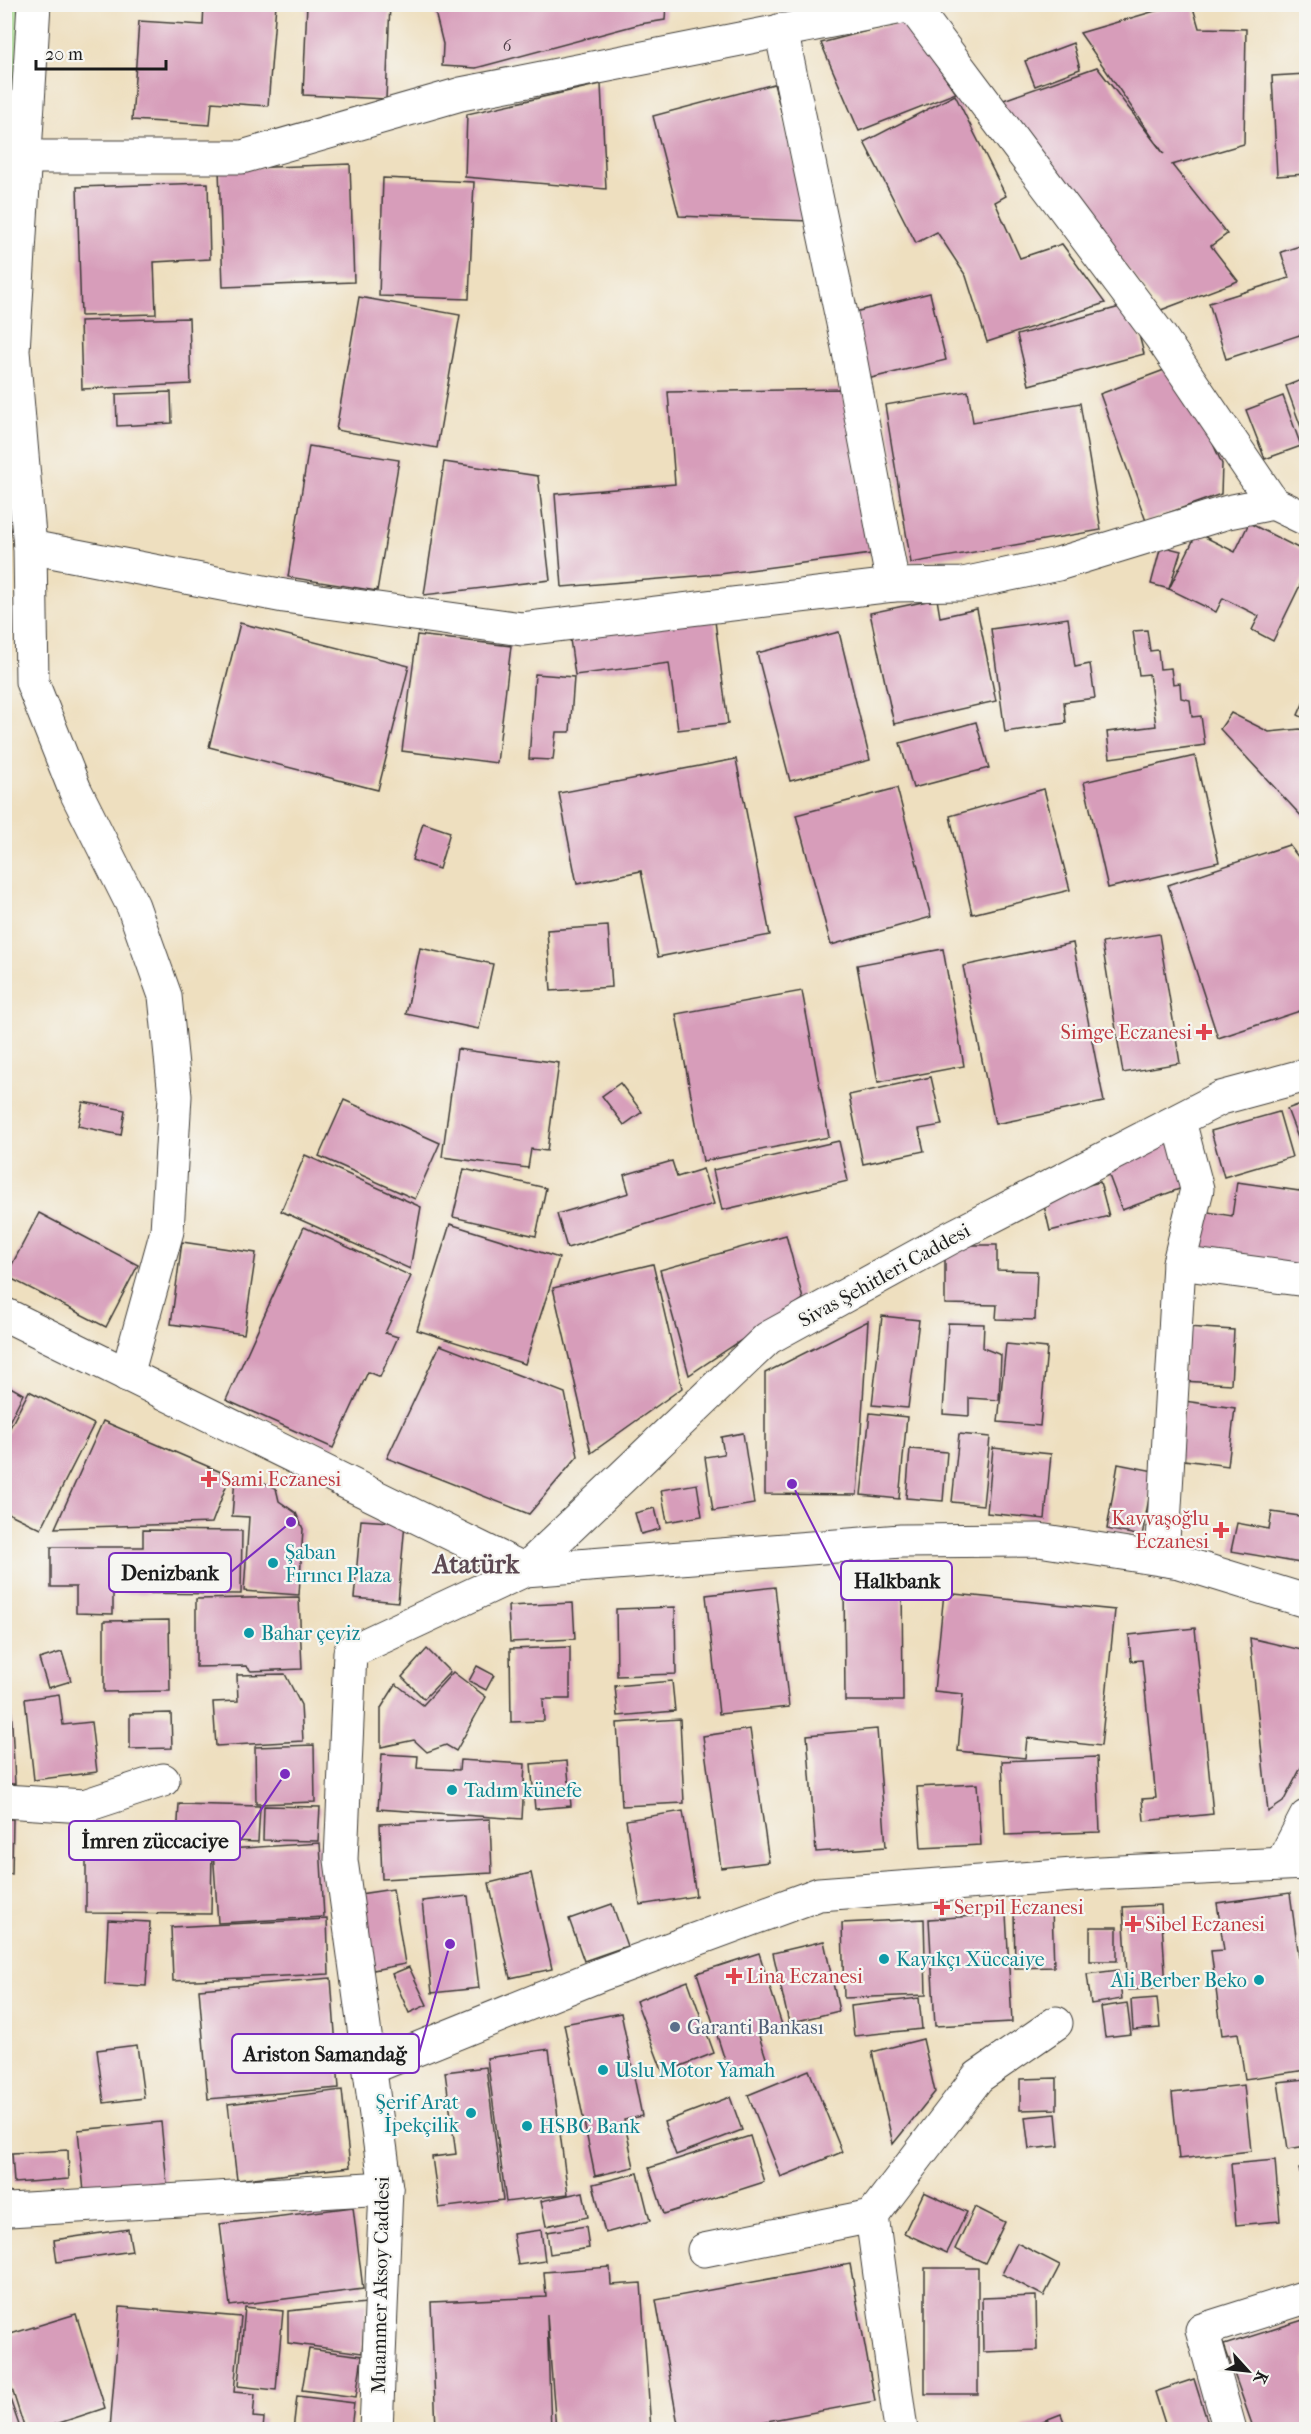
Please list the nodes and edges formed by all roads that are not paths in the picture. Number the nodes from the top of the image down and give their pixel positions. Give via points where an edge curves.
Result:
1 (34, 4) edge
2 (911, 5) edge
3 (782, 30) junction
4 (15, 157) edge
5 (1273, 503) junction
6 (1306, 519) edge
7 (30, 547) junction
8 (893, 585) junction
9 (1306, 1075) edge
10 (1179, 1121) junction
11 (1179, 1263) junction
12 (1306, 1280) edge
13 (4, 1314) edge
14 (127, 1375) junction
15 (1162, 1559) junction
16 (525, 1570) junction
17 (1306, 1601) edge
18 (163, 1780) dead end
19 (4, 1801) edge
20 (1306, 1817) edge
21 (1294, 1863) edge
22 (1056, 2023) dead end
23 (370, 2068) junction
24 (386, 2188) junction
25 (4, 2208) edge
26 (872, 2216) junction
27 (704, 2250) dead end
28 (1306, 2297) edge
29 (376, 2430) edge
30 (901, 2430) edge
31 (1230, 2430) edge

1 - 4 street
2 - 3 street
2 - 5 street via 1160,336
3 - 4 street via 461,94 242,157
3 - 8 street
4 - 7 street via 13,351
5 - 6 street
5 - 8 street via 1228,512 1058,564 963,584
7 - 8 street via 284,596 522,629
7 - 14 street via 32,682 75,790 134,906 165,996 175,1096 167,1231
9 - 10 street, Sivas Şehitleri Caddesi via 1221,1098
10 - 11 street via 1197,1189
10 - 16 street, Sivas Şehitleri Caddesi via 950,1238 768,1338
11 - 12 street
11 - 15 street
13 - 14 street
14 - 16 street
15 - 16 street via 1039,1540 900,1541
15 - 17 street
16 - 23 street, Muammer Aksoy Caddesi via 350,1652 341,1860
18 - 19 street via 84,1806
20 - 21 street
21 - 23 street via 819,1894 602,1974
22 - 26 street via 978,2077
23 - 24 street, Muammer Aksoy Caddesi
24 - 25 street
24 - 29 street, Muammer Aksoy Caddesi
26 - 27 street
26 - 30 street
28 - 31 street via 1202,2330

